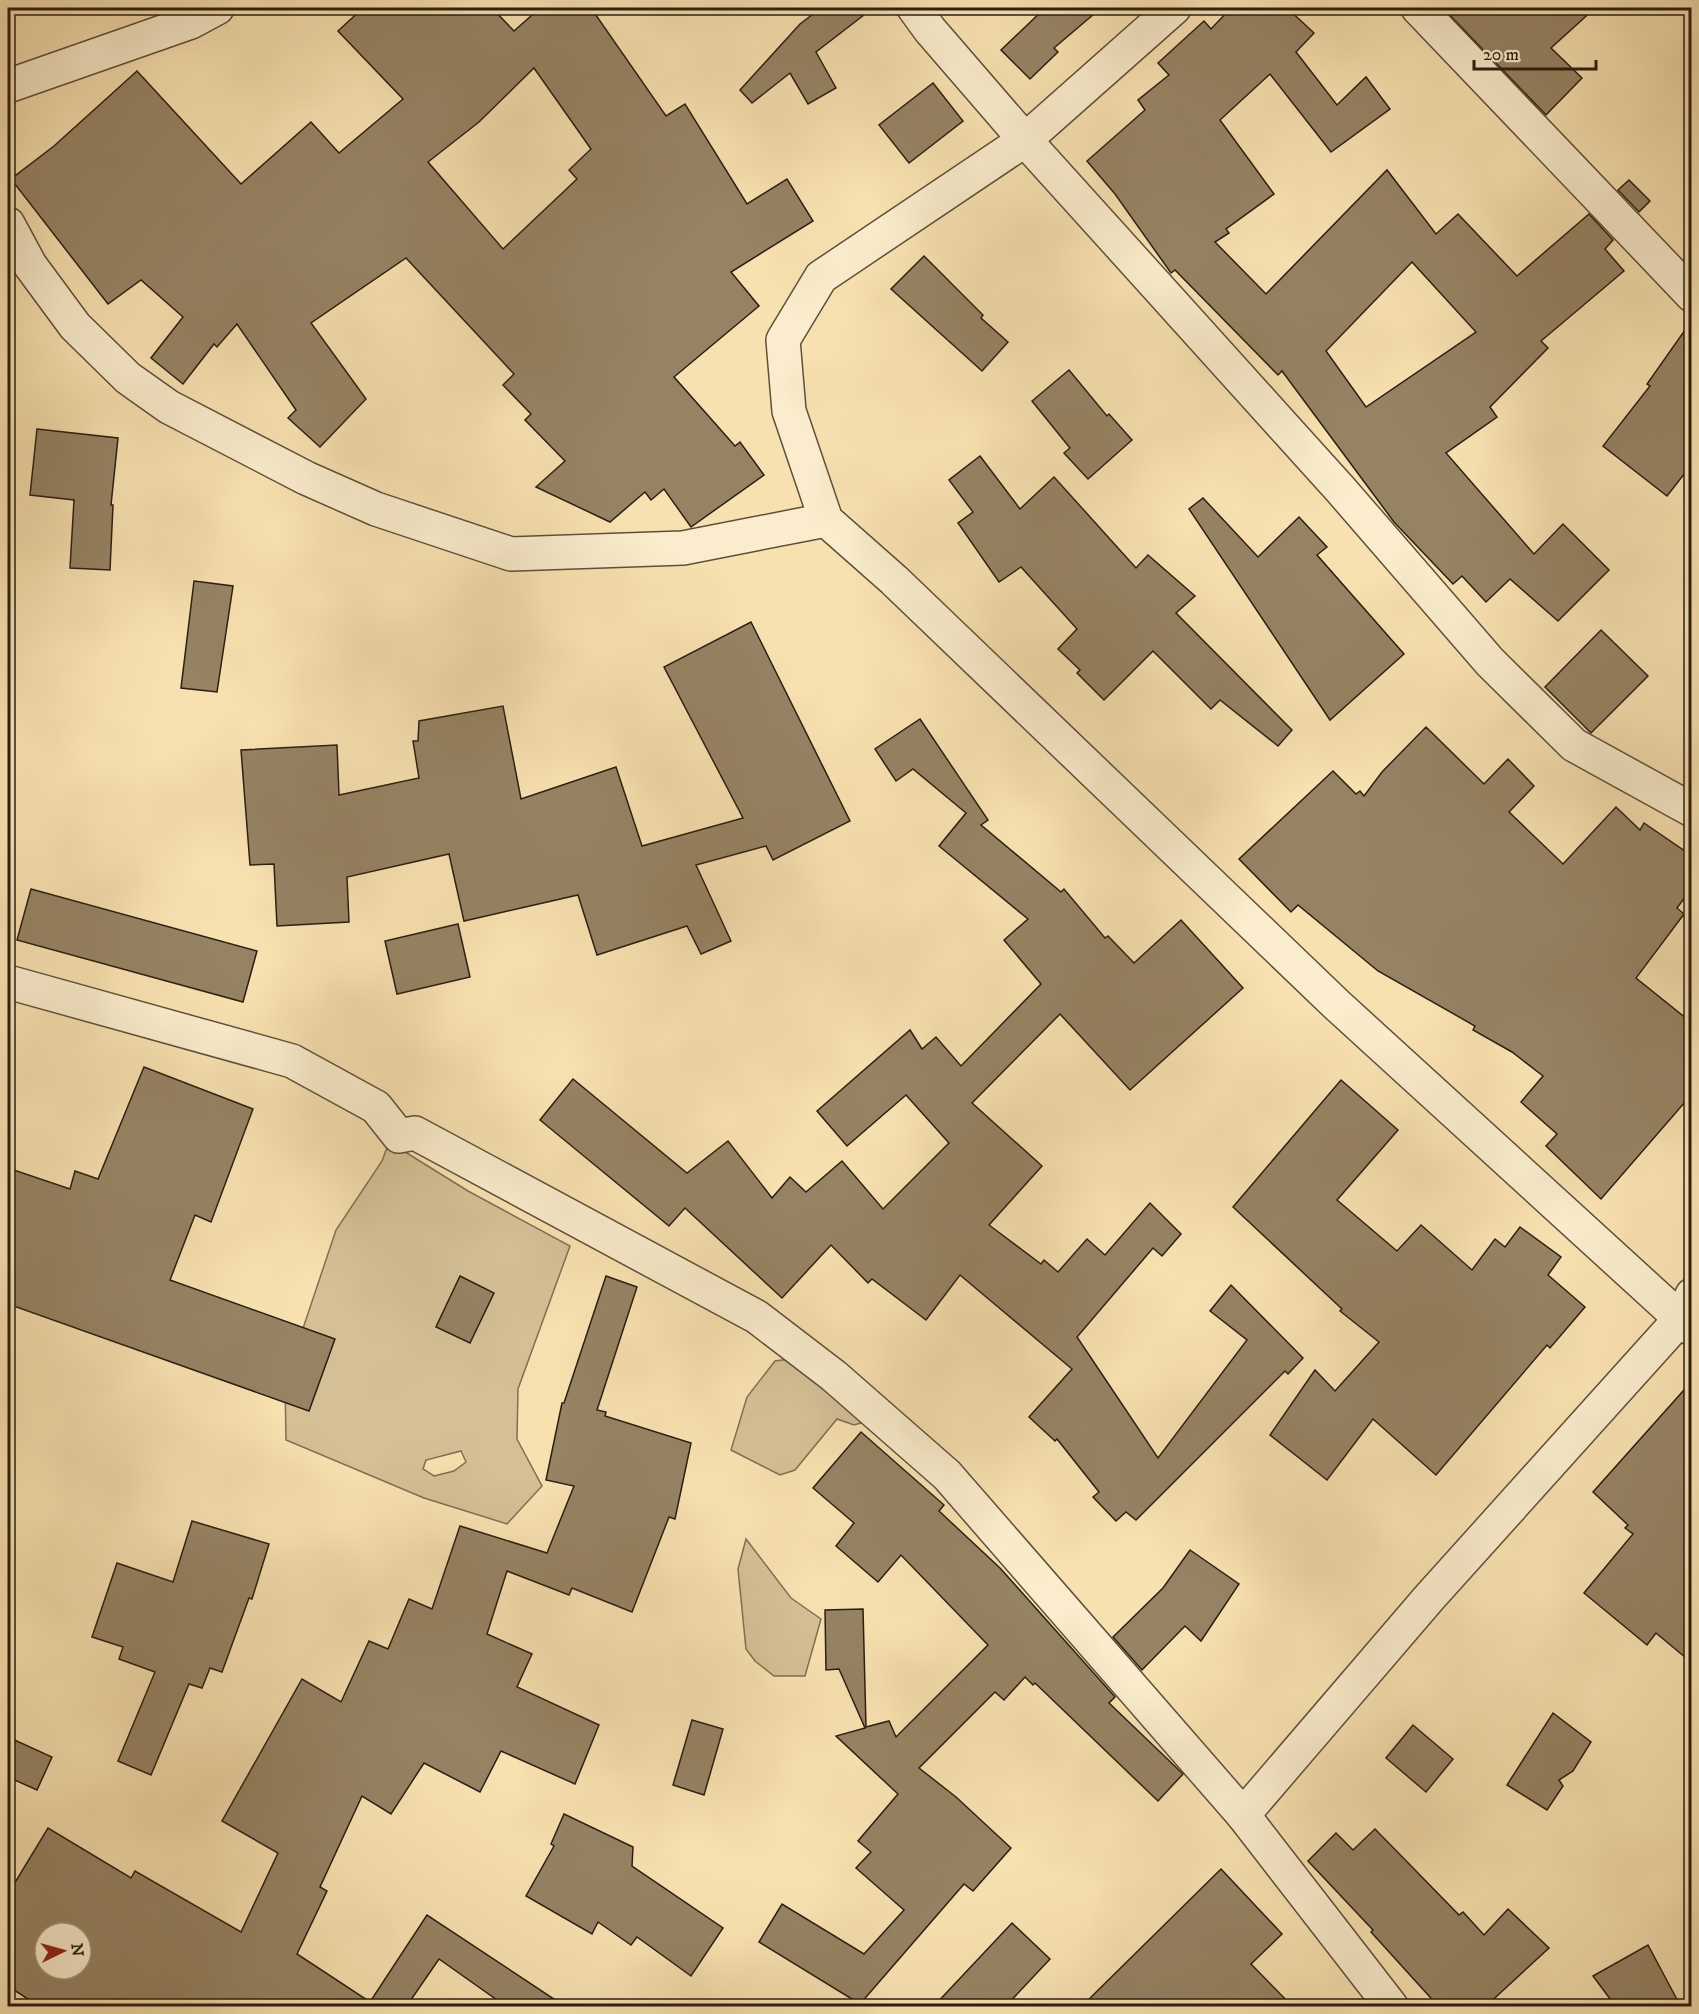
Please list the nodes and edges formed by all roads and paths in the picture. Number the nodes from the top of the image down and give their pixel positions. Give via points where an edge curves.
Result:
1 (217, 8) edge
2 (914, 8) edge
3 (1174, 8) edge
4 (1418, 8) edge
5 (8, 86) edge
6 (1025, 140) junction
7 (8, 224) edge
8 (1692, 295) edge
9 (826, 519) junction
10 (1692, 810) edge
11 (8, 982) edge
12 (1688, 1314) edge
13 (1244, 1815) junction
14 (1391, 2007) edge

1 - 5 street via 191,22
2 - 6 street
3 - 6 street
4 - 8 street
6 - 9 street via 821,277 783,340 789,411
6 - 10 street via 1491,662 1574,746
7 - 9 street via 30,265 75,326 128,378 168,407 376,509 511,554 683,548
9 - 12 street via 1336,1004
11 - 13 street via 292,1061 375,1107 399,1136 415,1133 756,1317 834,1376 947,1474
12 - 13 street via 1429,1598
13 - 14 street

